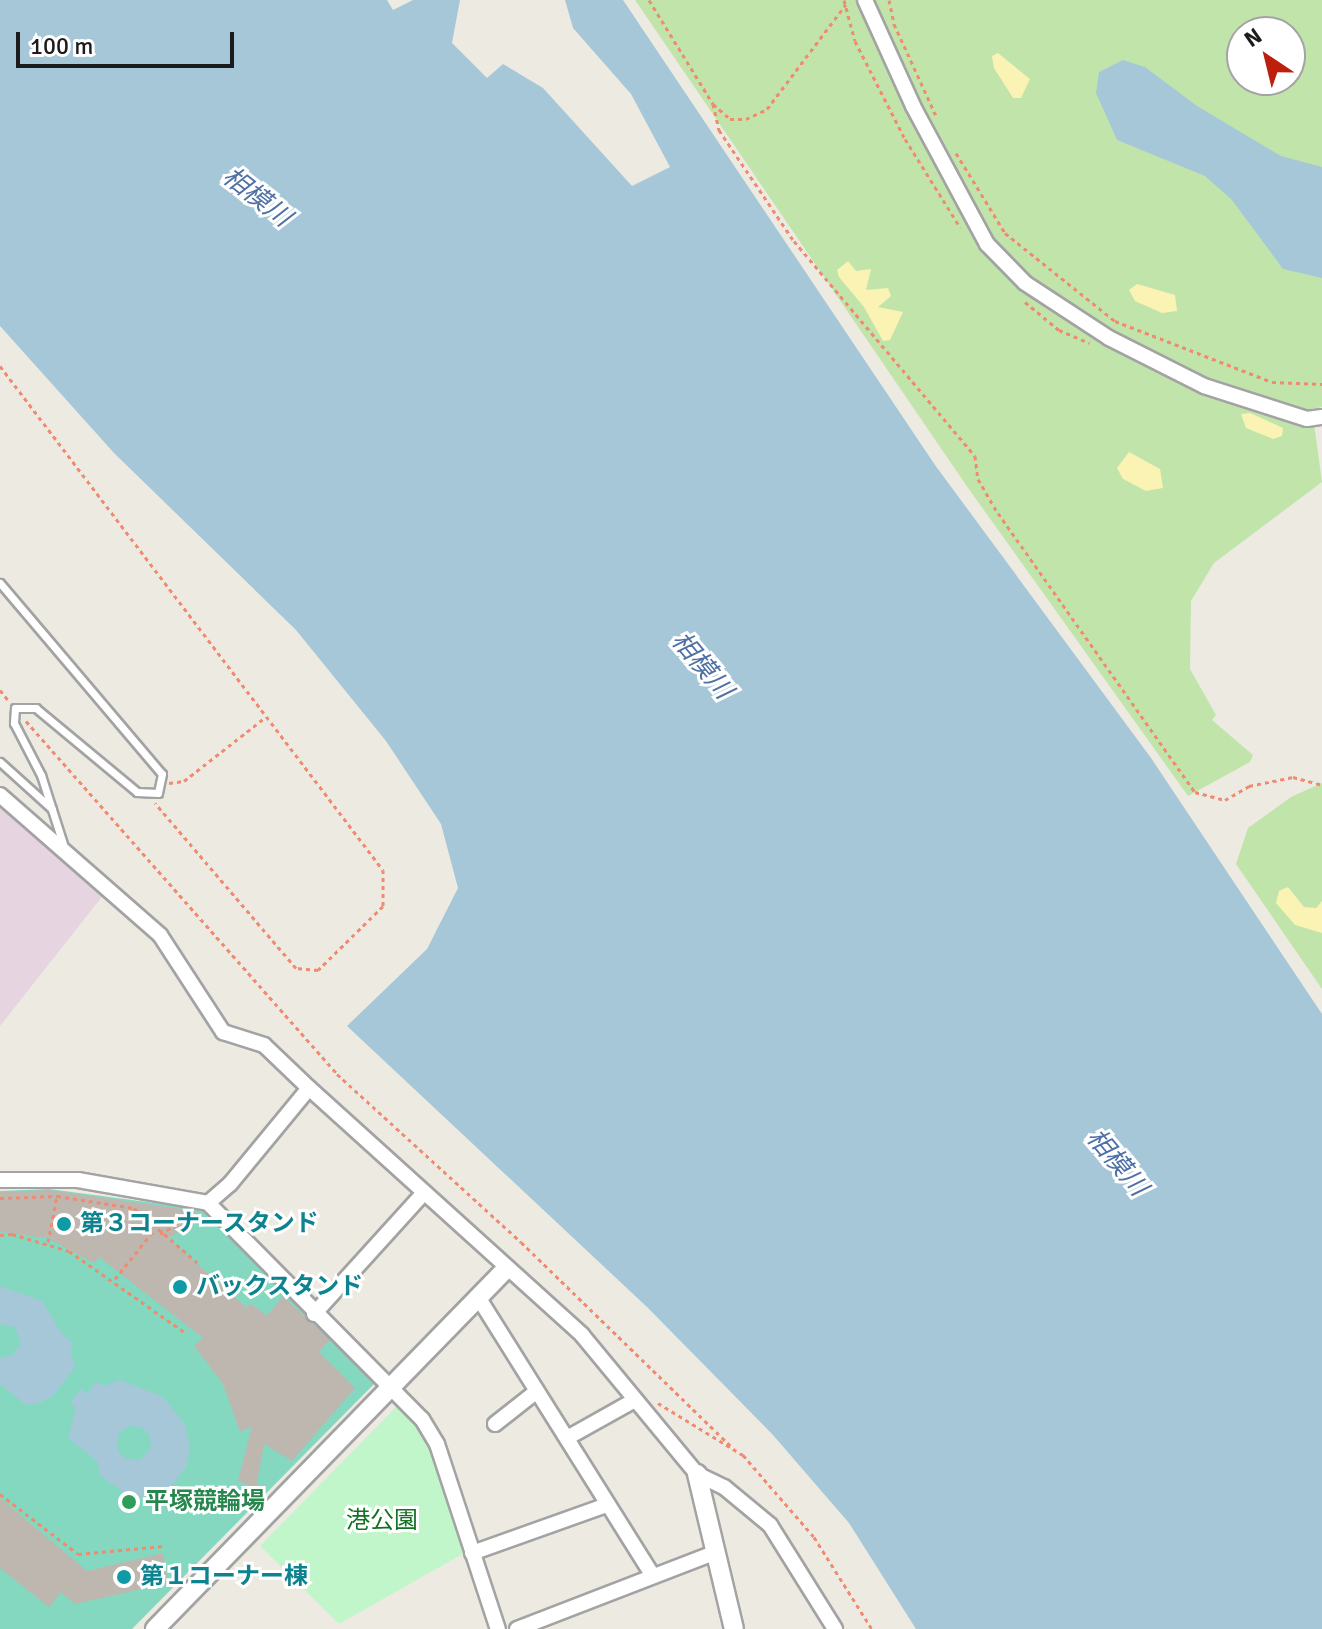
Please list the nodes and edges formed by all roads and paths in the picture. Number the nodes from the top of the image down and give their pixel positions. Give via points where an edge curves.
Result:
1 (649, 0) edge
2 (857, 0) edge
3 (865, 0) edge
4 (889, 0) edge
5 (845, 2) edge
6 (713, 104) junction
7 (941, 127) dead end
8 (948, 140) dead end
9 (965, 234) dead end
10 (1016, 292) dead end
11 (1093, 345) dead end
12 (0, 366) edge
13 (1322, 384) edge
14 (1322, 417) edge
15 (0, 583) edge
16 (0, 690) edge
17 (15, 708) junction
18 (263, 719) junction
19 (0, 762) edge
20 (162, 782) junction
21 (1322, 785) edge
22 (0, 795) edge
23 (150, 797) junction
24 (54, 811) junction
25 (64, 849) junction
26 (309, 1088) junction
27 (0, 1180) edge
28 (422, 1195) junction
29 (57, 1196) junction
30 (0, 1198) edge
31 (203, 1208) junction
32 (154, 1230) junction
33 (159, 1234) junction
34 (0, 1235) edge
35 (48, 1242) junction
36 (199, 1264) dead end
37 (505, 1270) junction
38 (115, 1279) junction
39 (478, 1297) junction
40 (314, 1314) junction
41 (187, 1334) dead end
42 (392, 1387) junction
43 (537, 1391) junction
44 (633, 1398) junction
45 (495, 1424) dead end
46 (567, 1438) junction
47 (734, 1449) junction
48 (697, 1474) junction
49 (0, 1494) edge
50 (607, 1505) junction
51 (164, 1546) dead end
52 (472, 1553) junction
53 (714, 1553) junction
54 (653, 1576) junction
55 (161, 1627) edge
56 (498, 1629) edge
57 (517, 1629) edge
58 (734, 1629) edge
59 (835, 1629) edge
60 (872, 1629) edge

1 - 6 path
2 - 5 path
3 - 14 street via 913,106 987,244 1025,283 1109,338 1204,386 1307,419
4 - 7 path via 894,24
5 - 6 path via 767,109 746,119 730,119
5 - 9 path via 855,41 905,139
6 - 21 path via 719,130 794,241 975,456 978,479 998,513 1195,792 1225,800 1249,786 1293,777
8 - 13 path via 1005,233 1115,321 1272,382
10 - 11 path via 1059,330
12 - 18 path
15 - 20 lane via 117,718
16 - 17 path
17 - 23 lane via 36,708 137,792
17 - 24 lane via 14,723
17 - 47 path via 337,1074 521,1242
18 - 20 path via 184,781
18 - 23 path via 383,870 383,906 318,970 308,973 283,958
19 - 24 lane
20 - 23 lane
22 - 25 street
24 - 25 lane
25 - 26 street via 160,935 223,1032 264,1045
26 - 28 street
26 - 31 street via 230,1184
27 - 31 street via 78,1180
28 - 37 street
28 - 40 street
29 - 30 path
29 - 32 path via 134,1208
29 - 35 path
31 - 33 path
31 - 40 street
32 - 33 path
32 - 38 path
33 - 36 path
34 - 35 path
35 - 38 path
37 - 39 street
37 - 44 street via 582,1335
38 - 41 path
39 - 42 street
39 - 43 street
40 - 42 street
42 - 52 street via 437,1444
42 - 55 street
43 - 45 street
43 - 46 street
44 - 46 street
44 - 47 path via 653,1400
44 - 48 street
46 - 50 street
47 - 60 path via 814,1537
48 - 53 street
48 - 59 street via 724,1487 770,1525
49 - 51 path via 78,1554
50 - 52 street
50 - 54 street
52 - 56 street
53 - 54 street
53 - 58 street
54 - 57 street

